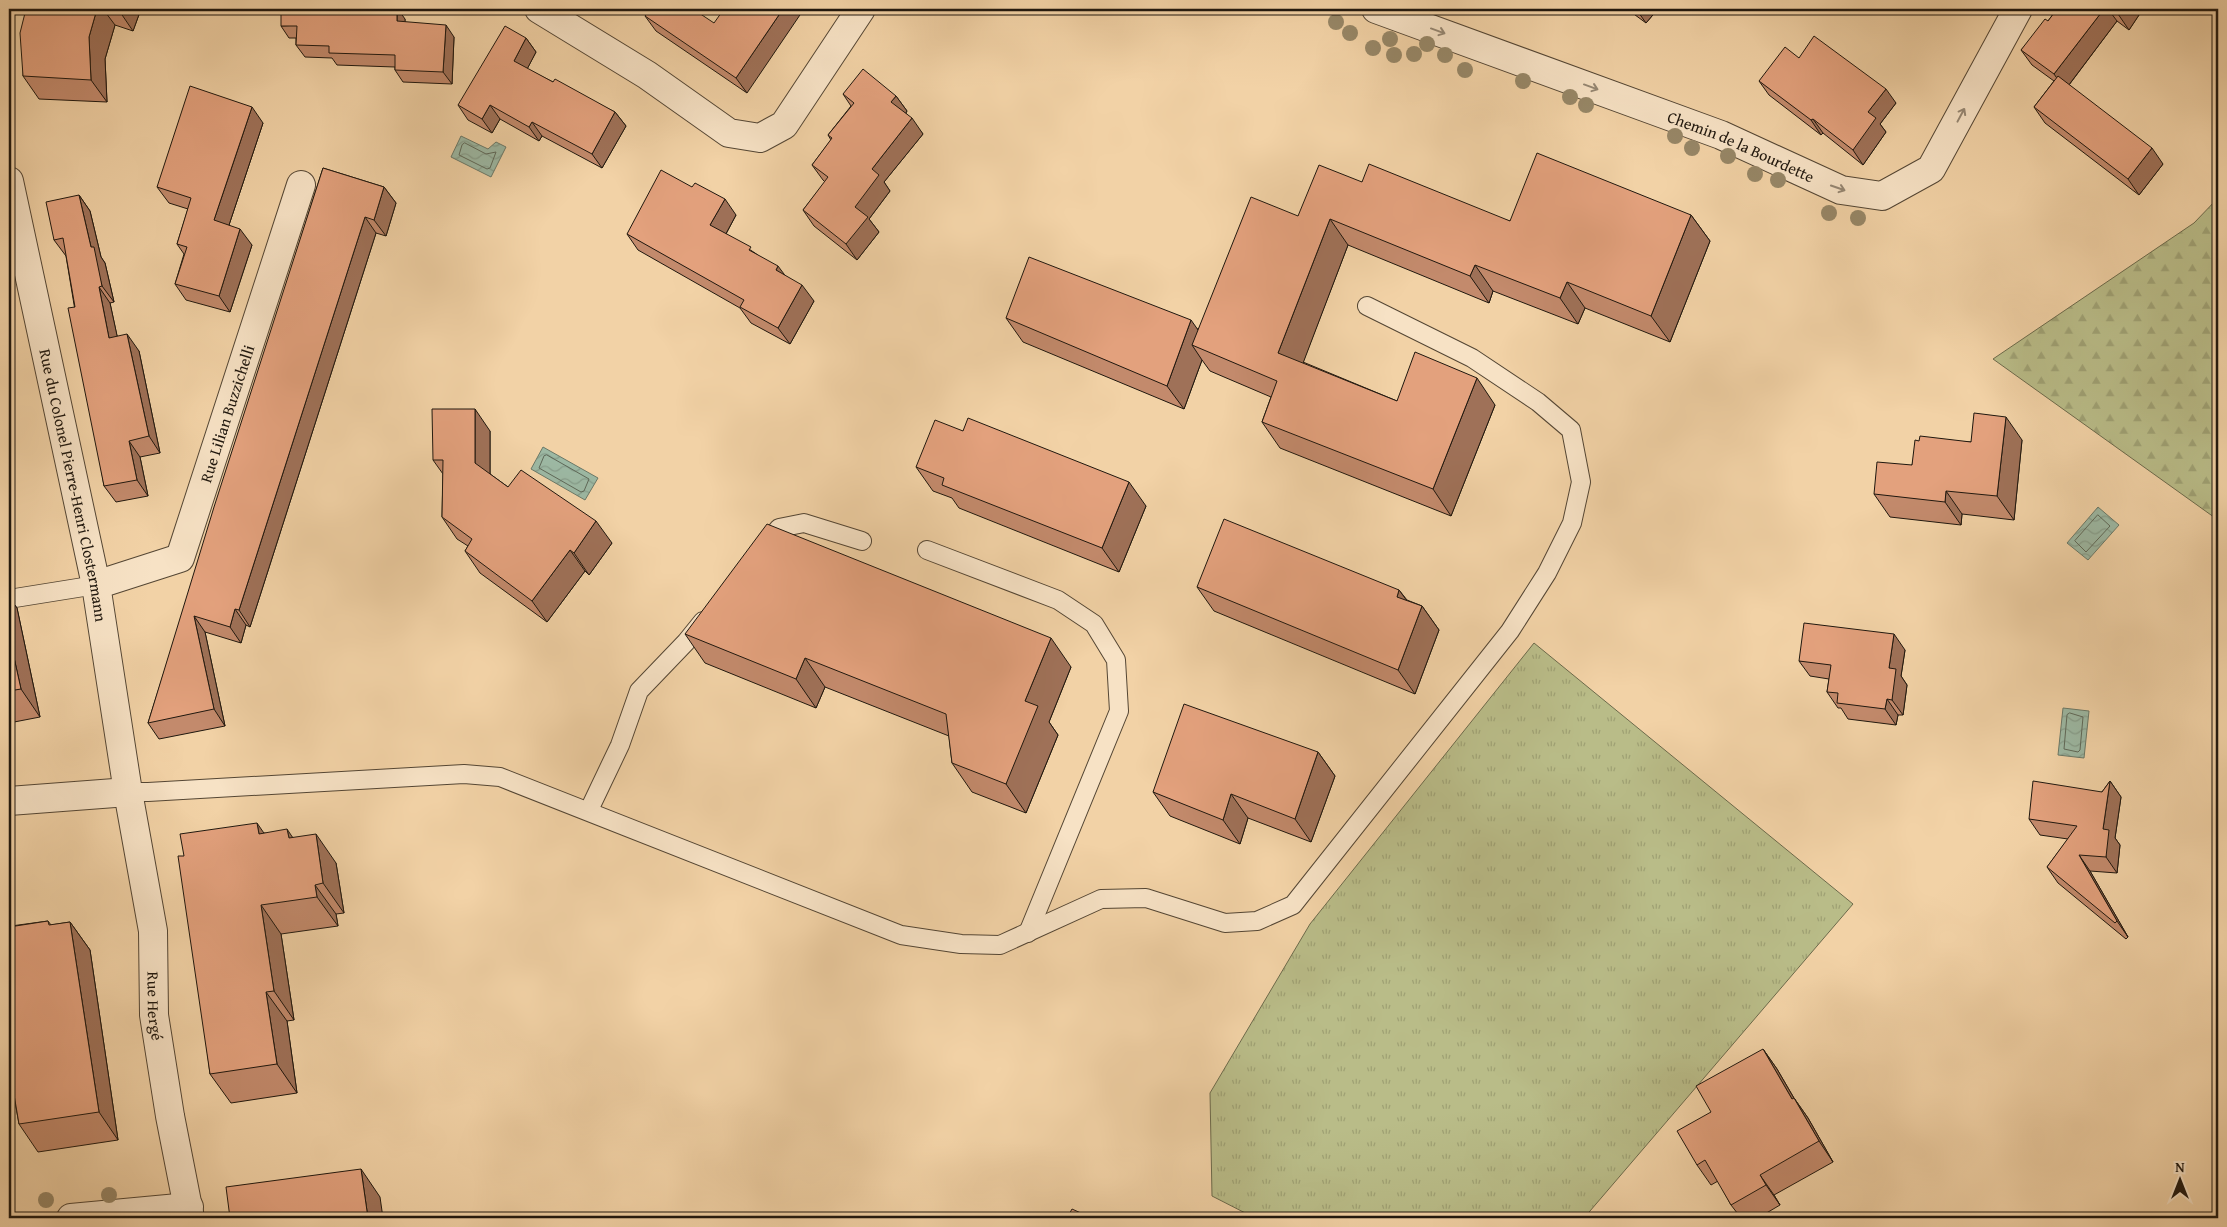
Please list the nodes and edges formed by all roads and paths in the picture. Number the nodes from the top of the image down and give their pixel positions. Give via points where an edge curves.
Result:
1 (538, 9) edge
2 (861, 9) edge
3 (1376, 9) edge
4 (2018, 9) edge
5 (9, 181) edge
6 (300, 185) dead end
7 (1367, 306) dead end
8 (862, 541) dead end
9 (928, 550) dead end
10 (754, 558) edge
11 (96, 585) junction
12 (15, 598) dead end
13 (711, 612) edge
14 (128, 792) junction
15 (9, 801) edge
16 (589, 810) junction
17 (1028, 933) junction
18 (190, 1213) edge
19 (71, 1218) edge

1 - 2 street via 647,75 728,133 760,138 784,125
3 -> 4 street, Chemin de la Bourdette via 1721,135 1841,190 1882,196 1931,170
5 - 11 street, Rue du Colonel Pierre-Henri Clostermann
6 - 11 street, Rue Lilian Buzzichelli via 180,558
7 - 17 lane via 1472,358 1538,402 1571,430 1582,482 1572,523 1547,573 1510,631 1293,906 1257,921 1225,923 1146,898 1101,900
8 - 10 lane via 804,523 779,528
9 - 17 lane via 1058,600 1094,624 1116,660 1119,710
11 - 12 lane
11 - 14 street, Rue du Colonel Pierre-Henri Clostermann
13 - 16 lane via 639,691 620,745
14 - 15 street
14 - 16 lane via 464,774 500,776
14 - 18 street, Rue Hergé via 153,931 154,1015
16 - 17 lane via 901,935 962,944 1000,945
18 - 19 street

